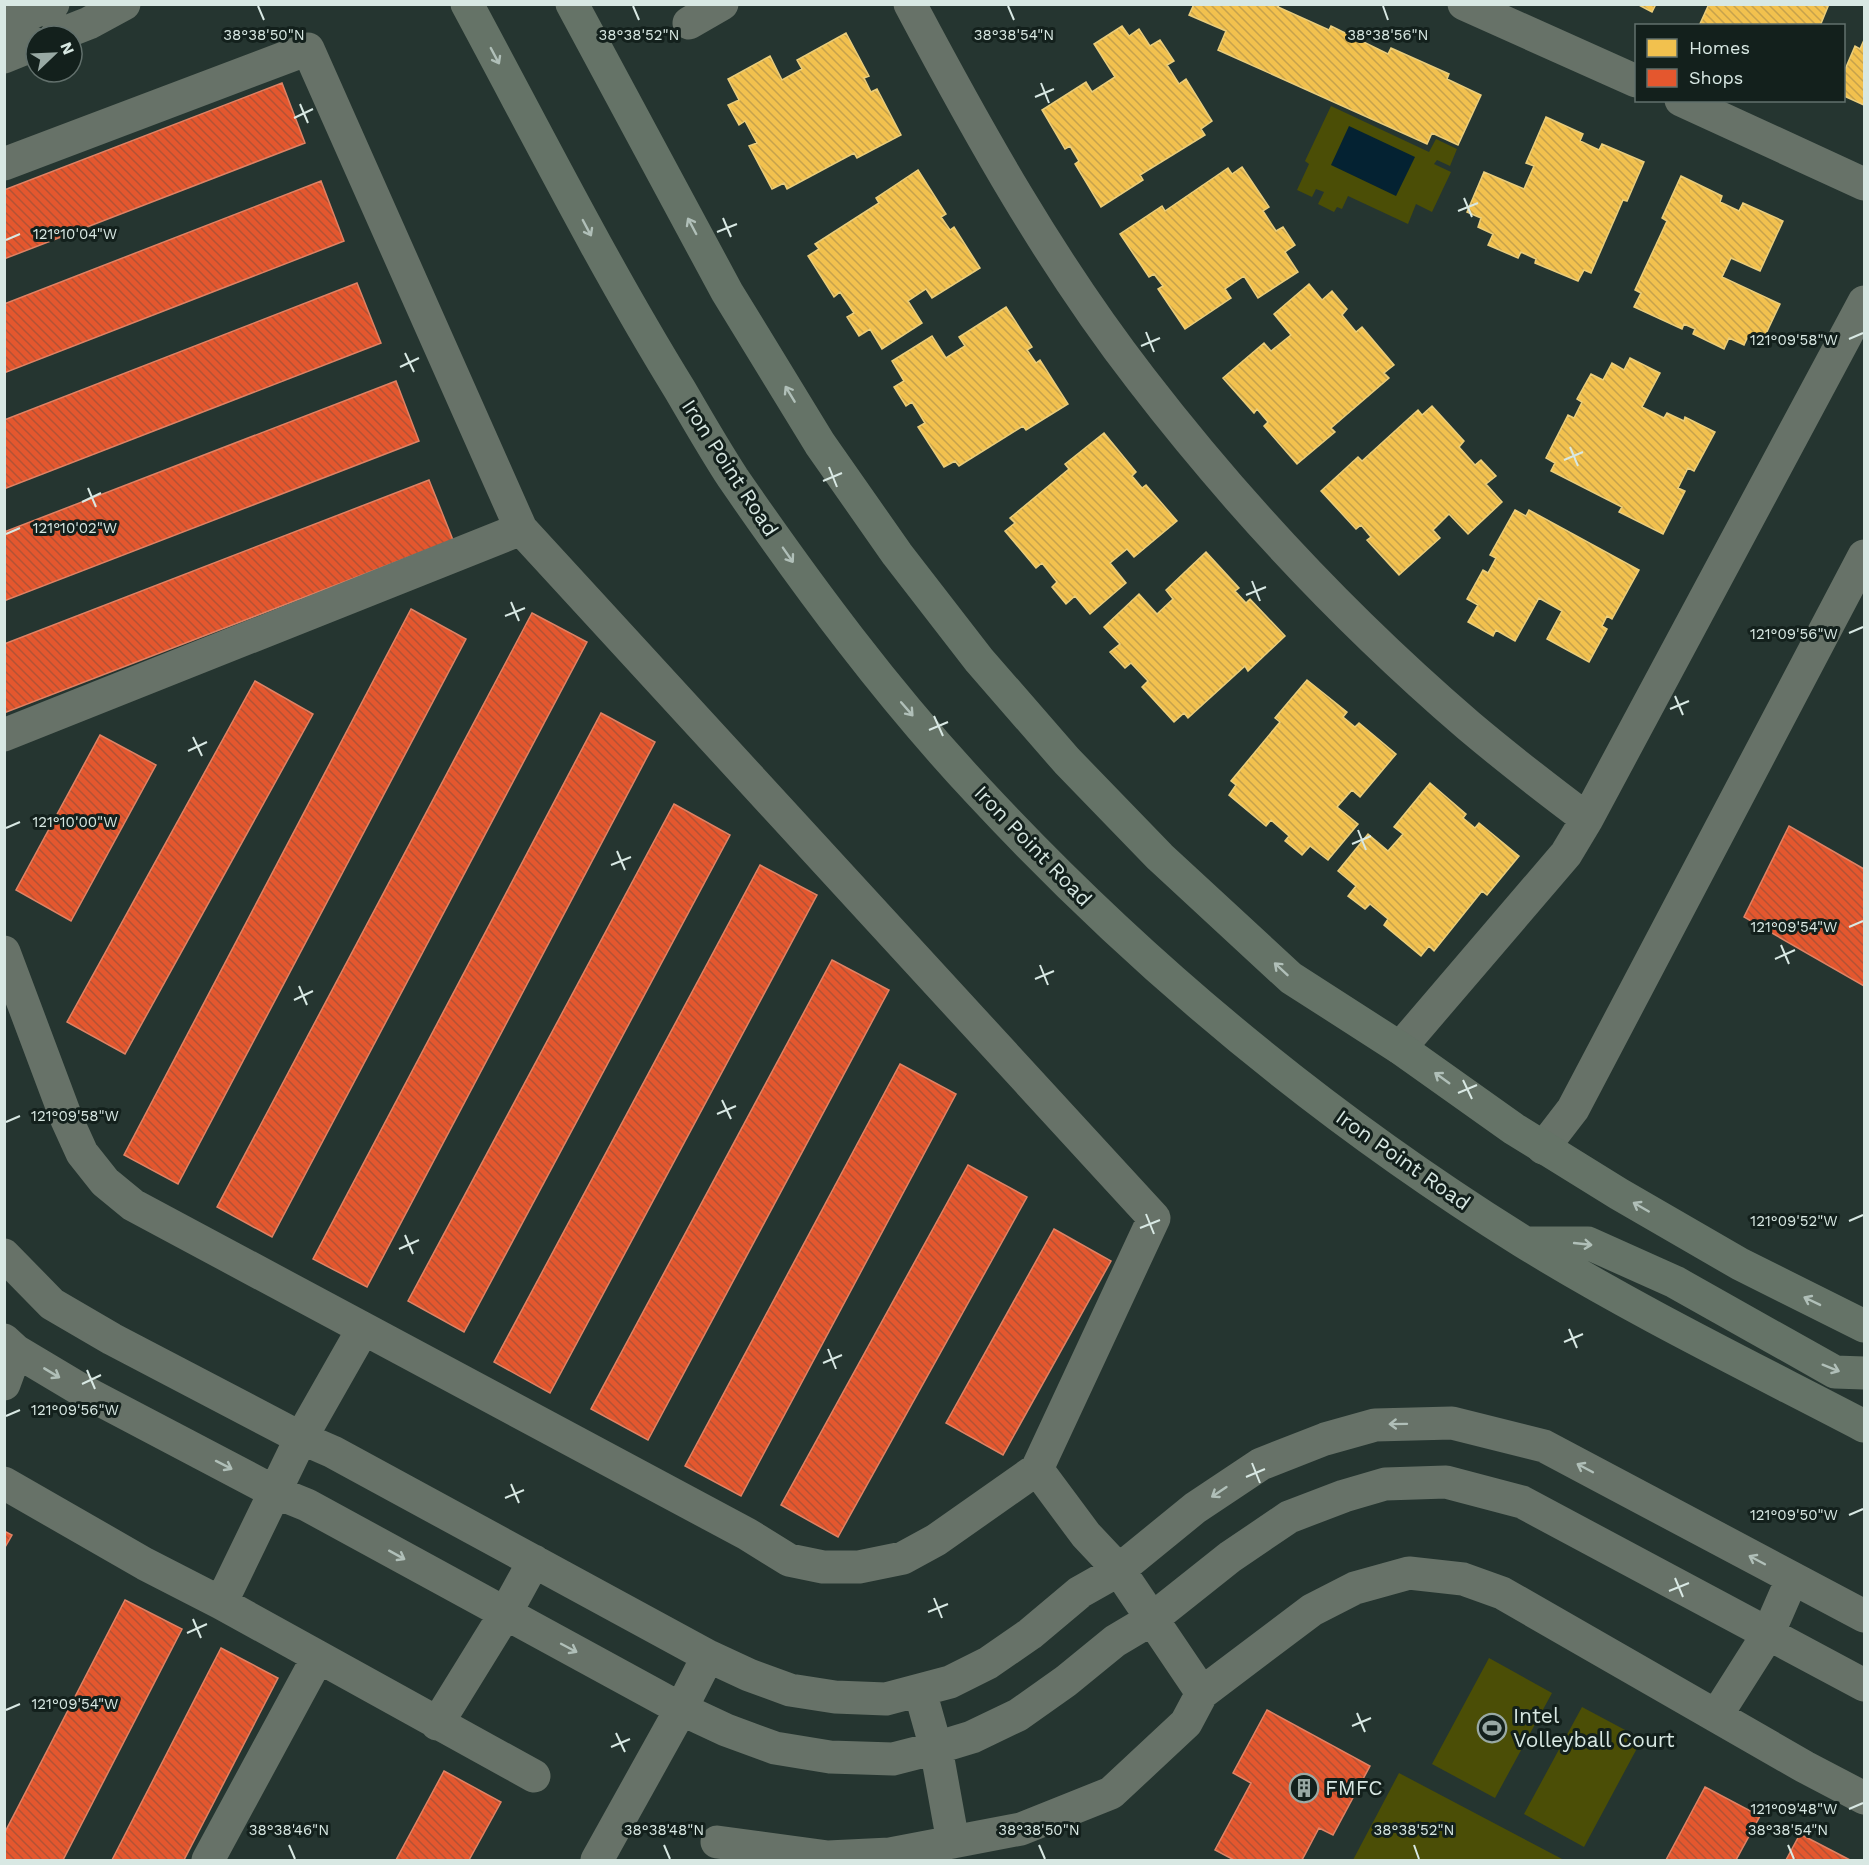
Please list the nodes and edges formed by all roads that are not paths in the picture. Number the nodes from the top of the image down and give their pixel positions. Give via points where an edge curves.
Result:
1 (53, 4) edge
2 (124, 4) edge
3 (467, 4) edge
4 (572, 4) edge
5 (722, 4) edge
6 (910, 4) edge
7 (1464, 4) edge
8 (689, 23) dead end
9 (4, 24) edge
10 (84, 25) edge
11 (24, 49) edge
12 (4, 57) edge
13 (1635, 81) edge
14 (1685, 102) edge
15 (4, 164) edge
16 (1864, 184) edge
17 (1864, 302) edge
18 (521, 529) junction
19 (1864, 556) edge
20 (4, 735) edge
21 (1587, 819) junction
22 (4, 951) edge
23 (1400, 1048) junction
24 (1544, 1148) junction
25 (1525, 1243) junction
26 (4, 1255) edge
27 (1864, 1326) edge
28 (363, 1329) junction
29 (10, 1346) edge
30 (1864, 1372) edge
31 (4, 1384) edge
32 (1864, 1426) edge
33 (301, 1438) junction
34 (1037, 1469) junction
35 (4, 1483) edge
36 (275, 1492) junction
37 (534, 1561) junction
38 (1119, 1570) junction
39 (1792, 1579) junction
40 (221, 1603) junction
41 (505, 1614) junction
42 (1864, 1616) edge
43 (1152, 1619) junction
44 (1768, 1634) junction
45 (708, 1656) junction
46 (318, 1657) junction
47 (1864, 1685) edge
48 (920, 1691) junction
49 (1202, 1693) junction
50 (681, 1709) junction
51 (1716, 1716) junction
52 (437, 1724) junction
53 (936, 1748) junction
54 (534, 1776) dead end
55 (1864, 1798) edge
56 (717, 1842) dead end
57 (953, 1842) junction
58 (208, 1860) edge
59 (597, 1860) edge

1 - 9 lane
2 - 10 lane
3 -> 25 main road, Iron Point Road via 637,320 730,473 807,582 896,697 976,789 1069,886 1201,1007 1413,1170
23 -> 4 main road via 1291,978 1177,874 1067,761 979,660 897,554 820,444 727,292
5 - 8 lane
6 - 21 lane via 971,118 1054,256 1140,379 1194,445 1260,522 1371,637 1470,726
7 - 13 lane
11 - 12 lane
14 - 16 lane
15 - 18 lane via 308,49
17 - 21 lane
18 - 20 lane
18 - 34 lane via 1154,1218
19 - 24 lane via 1573,1109
21 - 23 lane via 1566,854
22 - 28 lane via 67,1120 82,1153 105,1182 133,1206
24 -> 23 main road
27 -> 24 main road via 1740,1264
25 -> 30 main road via 1588,1243 1675,1282 1835,1372
25 - 32 main road, Iron Point Road via 1657,1319
26 - 33 lane via 52,1304
28 - 33 lane
28 - 34 lane via 789,1560 823,1567 859,1567 903,1558 936,1540
29 - 31 lane
29 -> 36 lane via 83,1391
33 - 36 lane
33 - 37 lane
34 - 38 lane via 1086,1535
35 - 40 lane
36 - 40 lane
36 -> 41 lane via 307,1505
37 - 41 lane
37 - 45 lane
39 -> 38 lane via 1544,1446 1452,1423 1376,1425 1325,1439 1261,1464 1195,1509
38 - 43 lane
38 - 48 lane via 1080,1592 988,1663 950,1682
39 - 42 lane
39 - 44 lane
40 - 46 lane
41 -> 50 lane
41 - 52 lane
43 - 44 lane via 1230,1557 1289,1517 1385,1484 1446,1482 1522,1502
43 - 49 lane
43 - 53 lane via 1114,1641 1018,1715 972,1737
44 - 47 lane
44 - 51 lane
45 - 48 lane via 790,1690 886,1699
45 - 50 lane
46 - 52 lane
46 - 58 lane
48 - 53 lane
49 - 51 lane via 1312,1610 1355,1588 1409,1573 1463,1579 1502,1593
49 - 57 lane via 1186,1723 1111,1793 1021,1829
50 - 53 lane via 775,1748 830,1757 893,1759
50 - 59 lane
51 - 55 lane
52 - 54 lane
53 - 57 lane
56 - 57 lane via 828,1857 890,1854

